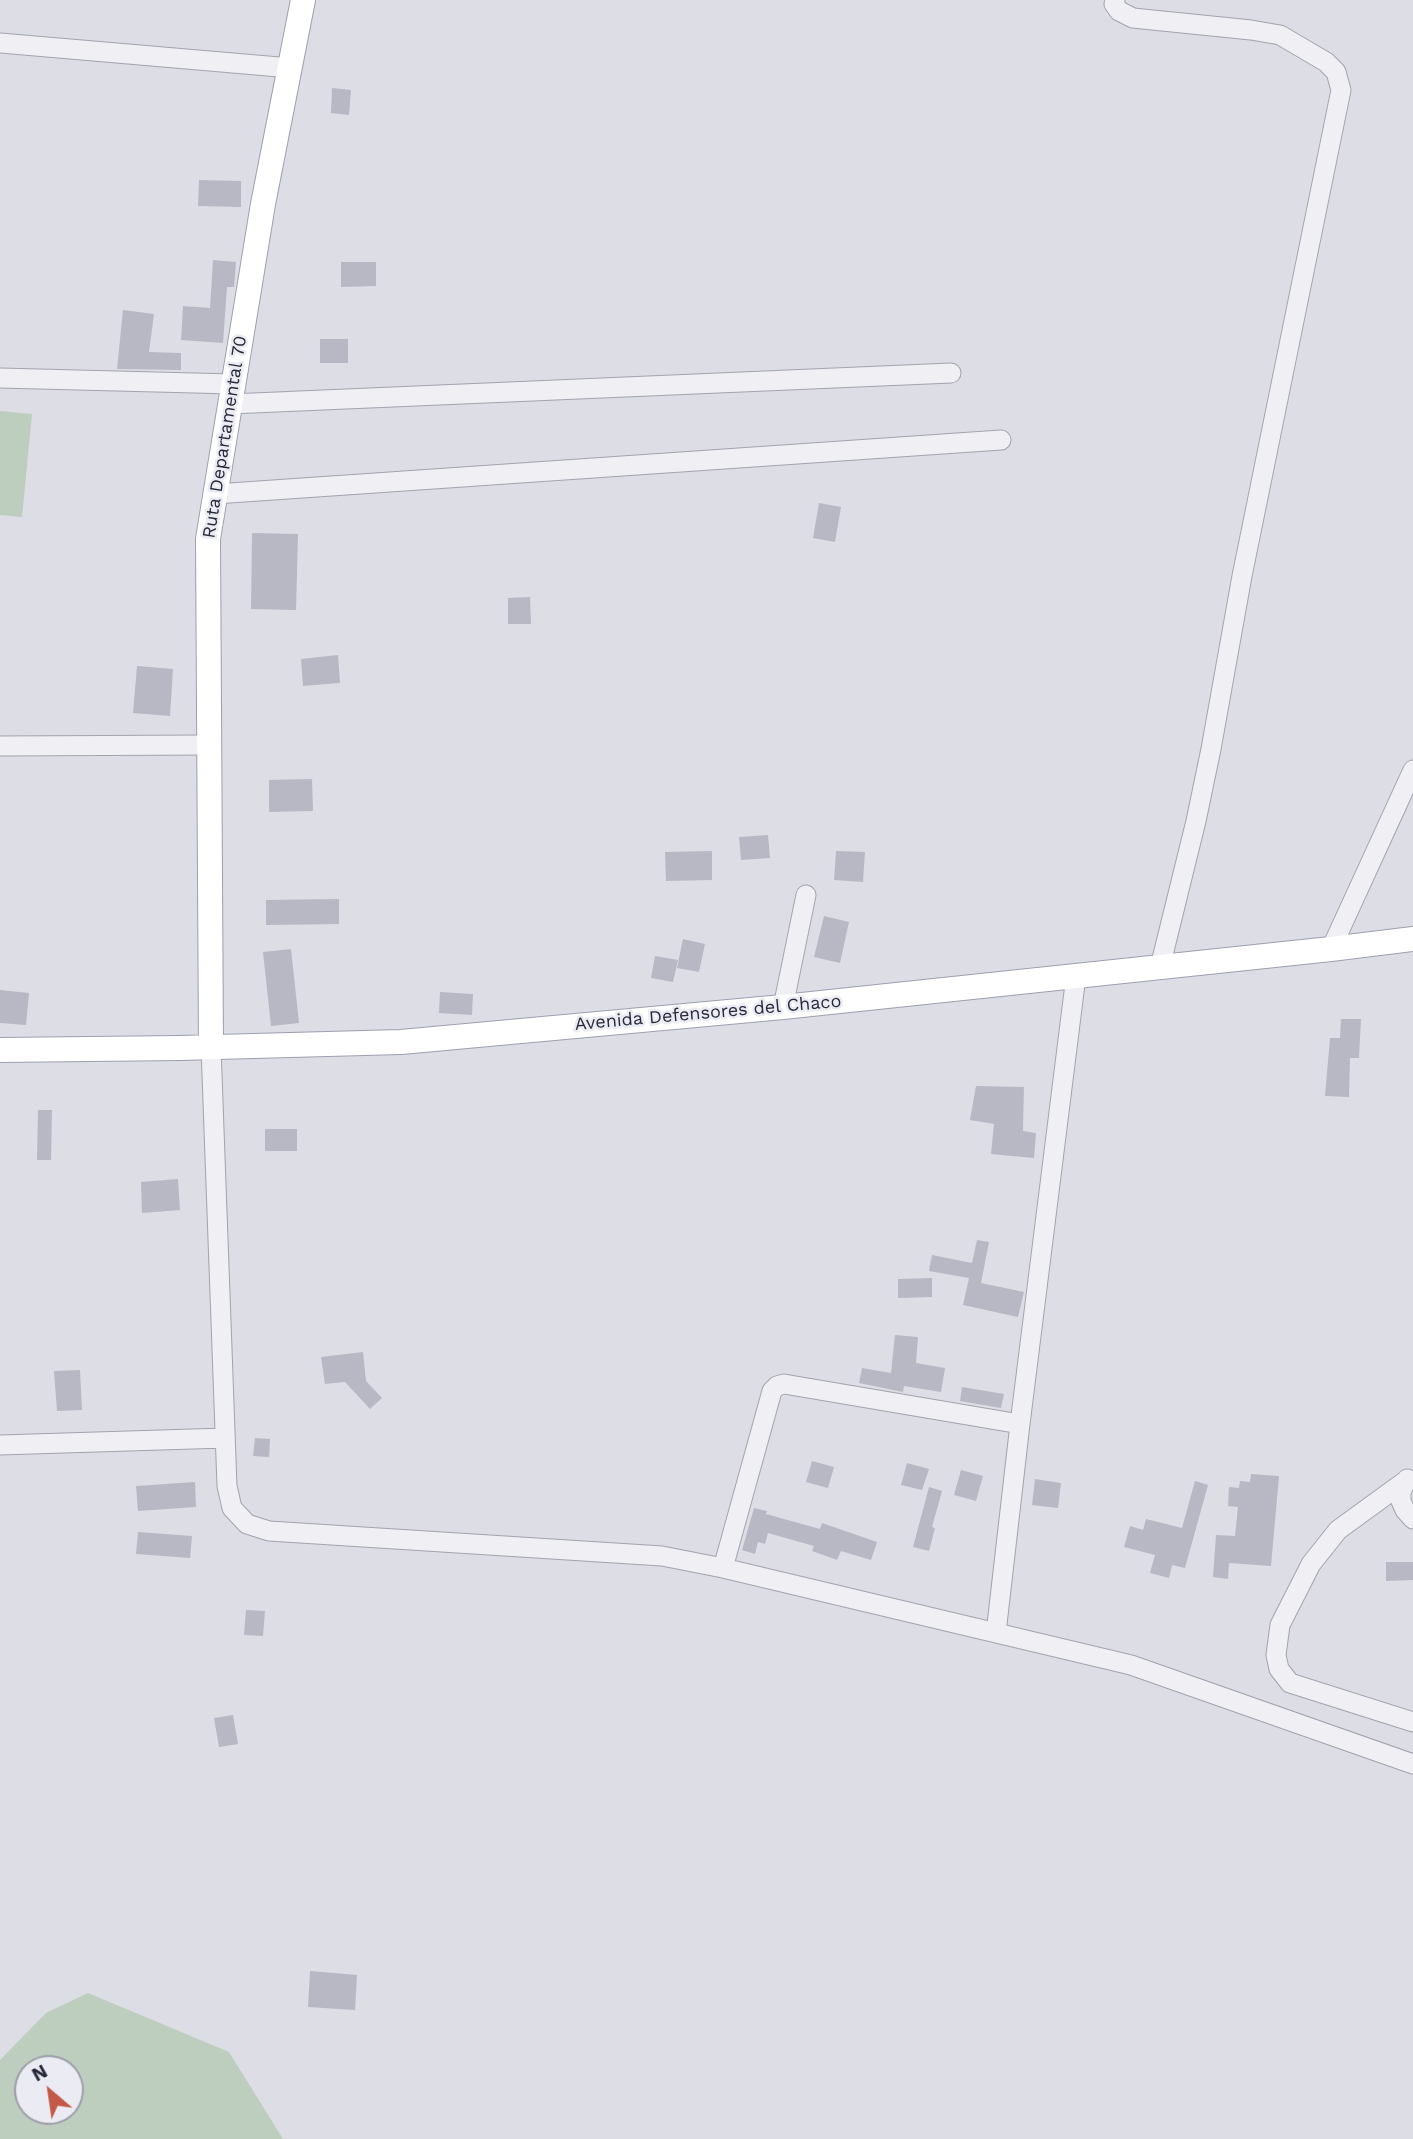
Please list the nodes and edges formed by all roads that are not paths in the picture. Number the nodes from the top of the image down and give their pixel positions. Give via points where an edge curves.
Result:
1 (303, 0) edge
2 (1115, 0) edge
3 (0, 43) edge
4 (291, 68) junction
5 (951, 373) dead end
6 (0, 378) edge
7 (231, 394) junction
8 (1001, 440) dead end
9 (215, 494) junction
10 (209, 745) junction
11 (0, 746) edge
12 (1413, 770) edge
13 (806, 895) dead end
14 (1413, 939) edge
15 (1331, 949) junction
16 (1160, 967) junction
17 (1076, 976) junction
18 (783, 1007) junction
19 (211, 1047) junction
20 (0, 1050) edge
21 (1020, 1424) junction
22 (225, 1438) junction
23 (0, 1445) edge
24 (1409, 1478) edge
25 (1413, 1519) edge
26 (723, 1568) junction
27 (996, 1633) junction
28 (1413, 1722) edge
29 (1413, 1764) edge

1 - 4 main road, Ruta Departamental 70
2 - 16 street via 1119,11 1133,18 1280,36 1326,62 1336,72 1341,90 1209,761
3 - 4 street
4 - 7 main road, Ruta Departamental 70
5 - 7 street
6 - 7 street
7 - 9 main road, Ruta Departamental 70
8 - 9 street
9 - 10 main road, Ruta Departamental 70 via 208,539
10 - 11 street
10 - 19 main road, Ruta Departamental 70
12 - 15 street
13 - 18 street
14 - 15 main road, Avenida Defensores del Chaco
15 - 16 main road, Avenida Defensores del Chaco
16 - 17 main road, Avenida Defensores del Chaco
17 - 18 main road, Avenida Defensores del Chaco
17 - 21 street
18 - 19 main road, Avenida Defensores del Chaco via 401,1042
19 - 20 main road, Avenida Defensores del Chaco
19 - 22 street
21 - 26 street via 777,1386
21 - 27 street
22 - 23 street
22 - 26 street via 232,1508 247,1524 269,1531 662,1556
24 - 25 street via 1401,1502
24 - 28 street via 1338,1530 1311,1564 1280,1625 1276,1655 1279,1669 1290,1683
26 - 27 street
27 - 29 street via 1131,1665

